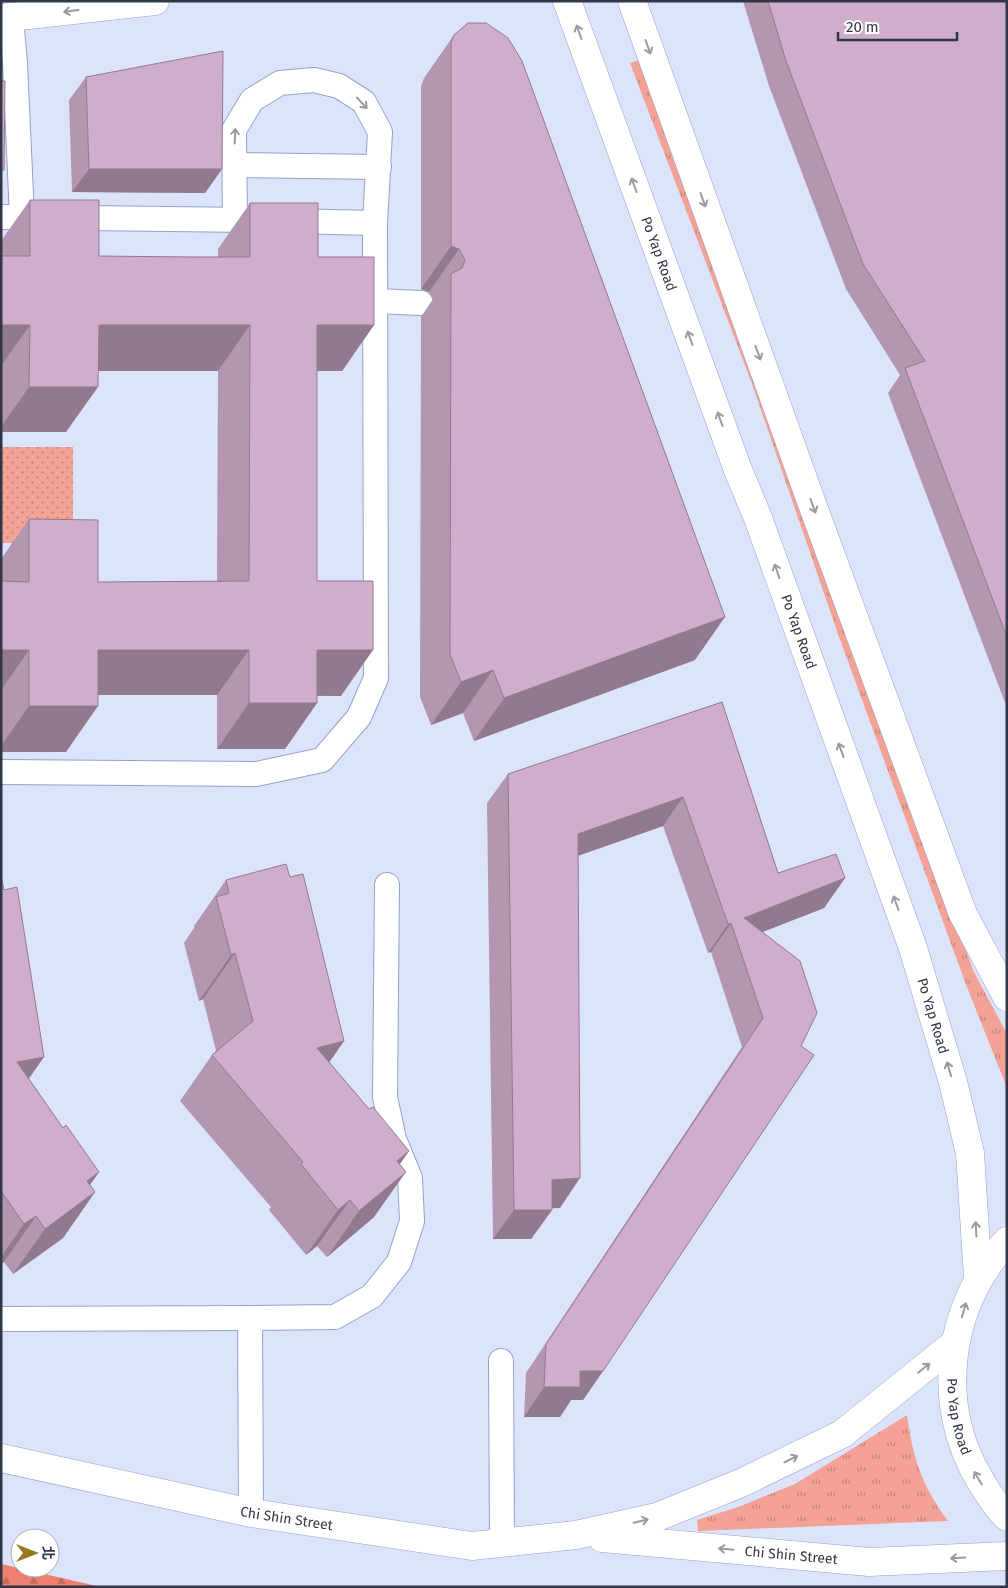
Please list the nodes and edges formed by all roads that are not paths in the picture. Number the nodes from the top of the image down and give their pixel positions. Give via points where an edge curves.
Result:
1 (154, 1) edge
2 (567, 1) edge
3 (632, 1) edge
4 (7, 13) edge
5 (236, 165) junction
6 (379, 166) junction
7 (12, 217) edge
8 (235, 220) junction
9 (375, 223) junction
10 (377, 301) junction
11 (421, 302) dead end
12 (1, 772) edge
13 (387, 885) dead end
14 (1007, 997) edge
15 (1007, 1241) edge
16 (978, 1278) junction
17 (250, 1318) junction
18 (1, 1319) edge
19 (954, 1344) junction
20 (501, 1361) dead end
21 (1, 1458) edge
22 (251, 1513) junction
23 (1007, 1517) edge
24 (576, 1536) junction
25 (502, 1544) junction
26 (1007, 1556) edge

1 -> 4 main road
16 -> 2 main road, Po Yap Road via 970,1153 953,1082 913,948
3 -> 14 main road via 811,501 964,914
4 - 7 lane via 15,63
5 - 6 lane
5 -> 6 lane via 234,130 252,100 280,83 314,80 339,86 364,102 380,132
5 - 8 lane
6 - 9 lane
7 - 8 lane
8 - 9 lane
9 - 10 lane
10 - 11 lane
10 - 12 lane via 376,678 359,717 322,760 256,774
13 - 17 lane via 385,1097 394,1139 410,1178 412,1221 399,1262 372,1296 335,1317
15 - 16 main road, Po Yap Road
19 -> 16 main road, Po Yap Road via 966,1301
17 - 18 lane
17 - 22 lane
23 -> 19 main road, Po Yap Road via 989,1496 960,1438 953,1406
24 -> 19 main road, Chi Shin Street via 657,1517 741,1483 842,1434
20 - 25 lane
21 - 22 main road, Chi Shin Street
22 - 25 main road, Chi Shin Street via 472,1546
24 - 25 main road, Chi Shin Street
26 -> 24 main road, Chi Shin Street via 869,1562

